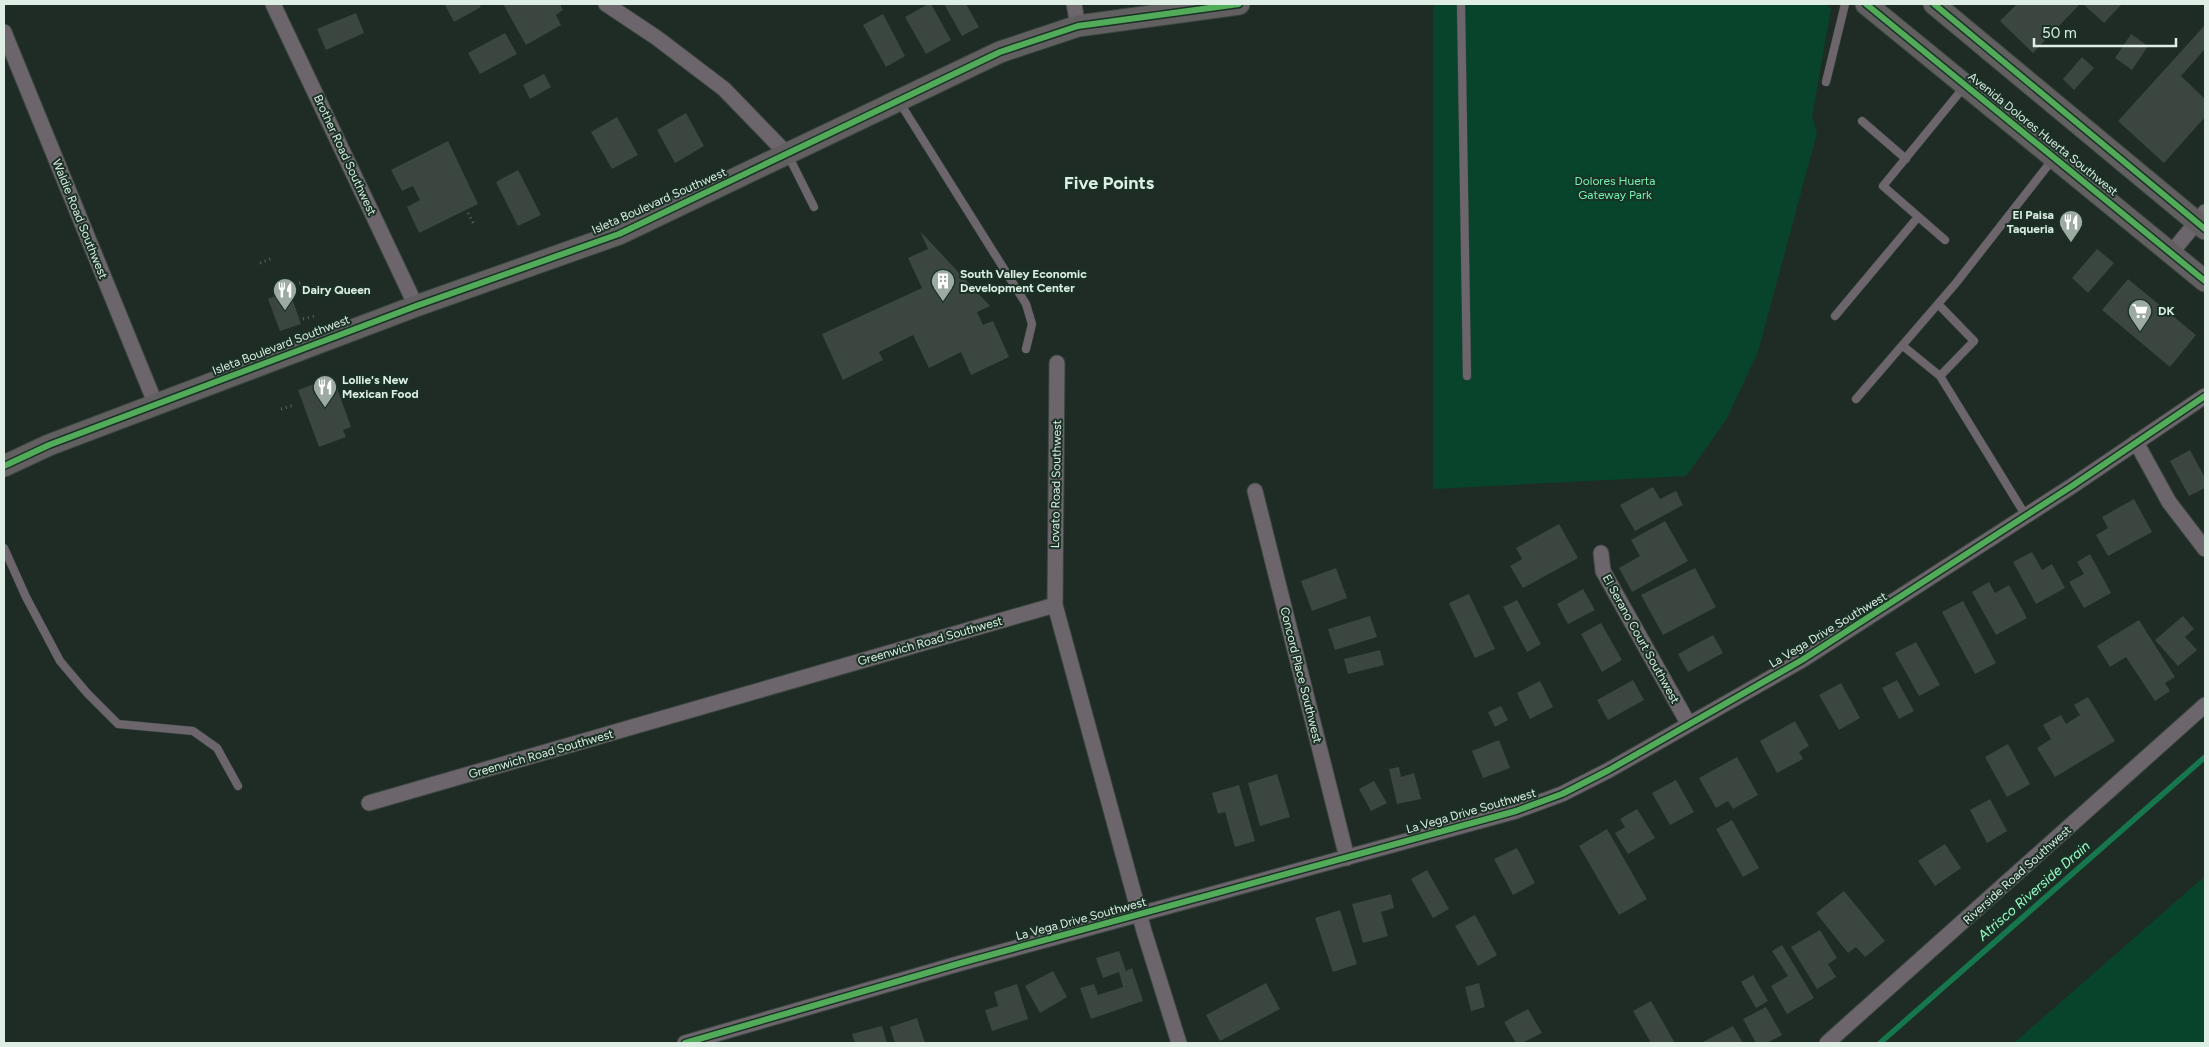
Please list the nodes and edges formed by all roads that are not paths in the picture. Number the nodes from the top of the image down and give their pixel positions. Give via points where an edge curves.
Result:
1 (273, 4) edge
2 (606, 4) edge
3 (1074, 4) edge
4 (1239, 4) edge
5 (1461, 4) edge
6 (1845, 4) edge
7 (1866, 4) edge
8 (1934, 4) edge
9 (1078, 26) junction
10 (4, 32) edge
11 (1826, 82) dead end
12 (1966, 85) junction
13 (899, 101) junction
14 (1862, 121) dead end
15 (788, 155) junction
16 (1906, 158) junction
17 (2055, 158) junction
18 (814, 207) dead end
19 (1918, 217) junction
20 (2202, 221) edge
21 (1945, 240) dead end
22 (2171, 253) junction
23 (2205, 281) edge
24 (1938, 304) junction
25 (416, 306) junction
26 (1835, 316) dead end
27 (1904, 346) junction
28 (1026, 348) dead end
29 (1057, 363) dead end
30 (1468, 376) dead end
31 (1940, 376) junction
32 (2205, 396) edge
33 (1856, 399) dead end
34 (156, 405) junction
35 (2136, 442) junction
36 (4, 466) edge
37 (1254, 491) dead end
38 (2026, 516) junction
39 (4, 548) edge
40 (2205, 550) edge
41 (1601, 553) dead end
42 (1055, 606) junction
43 (2205, 705) edge
44 (1688, 723) junction
45 (238, 786) dead end
46 (369, 803) dead end
47 (1347, 858) junction
48 (1140, 915) junction
49 (685, 1043) edge
50 (1179, 1043) edge
51 (1827, 1043) edge

1 - 25 street, Brother Road Southwest
2 - 15 street via 724,89
3 - 9 street
4 - 9 main road, Isleta Boulevard Southwest
5 - 30 lane
6 - 11 lane
7 - 12 main road, Avenida Dolores Huerta Southwest
8 - 20 main road
9 - 13 main road, Isleta Boulevard Southwest via 1000,52
10 - 34 street, Waldie Road Southwest
12 - 16 lane
12 - 17 main road, Avenida Dolores Huerta Southwest
13 - 15 main road, Isleta Boulevard Southwest
13 - 28 lane via 1026,304 1032,324
14 - 16 lane
15 - 18 lane
15 - 25 main road, Isleta Boulevard Southwest via 619,234
16 - 19 lane via 1883,186
17 - 22 main road, Avenida Dolores Huerta Southwest
17 - 24 lane
19 - 21 lane
19 - 26 lane
20 - 22 street
22 - 23 main road, Avenida Dolores Huerta Southwest
24 - 27 lane
24 - 31 lane via 1974,342
25 - 34 main road, Isleta Boulevard Southwest
27 - 31 lane
27 - 33 lane
29 - 42 street, Lovato Road Southwest
31 - 38 lane
32 - 35 street, La Vega Drive Southwest
34 - 36 main road, Isleta Boulevard Southwest via 49,444
35 - 38 street, La Vega Drive Southwest
35 - 40 street via 2169,502
37 - 47 street, Concord Place Southwest
38 - 44 street, La Vega Drive Southwest via 1858,626
39 - 45 lane via 60,660 87,693 118,724 193,731 217,748
41 - 44 street, El Serano Court Southwest via 1603,571
42 - 46 street, Greenwich Road Southwest
42 - 48 street
43 - 51 street, Riverside Road Southwest
44 - 47 street, La Vega Drive Southwest via 1562,794 1516,811
47 - 48 street, La Vega Drive Southwest
48 - 49 street, La Vega Drive Southwest
48 - 50 street

